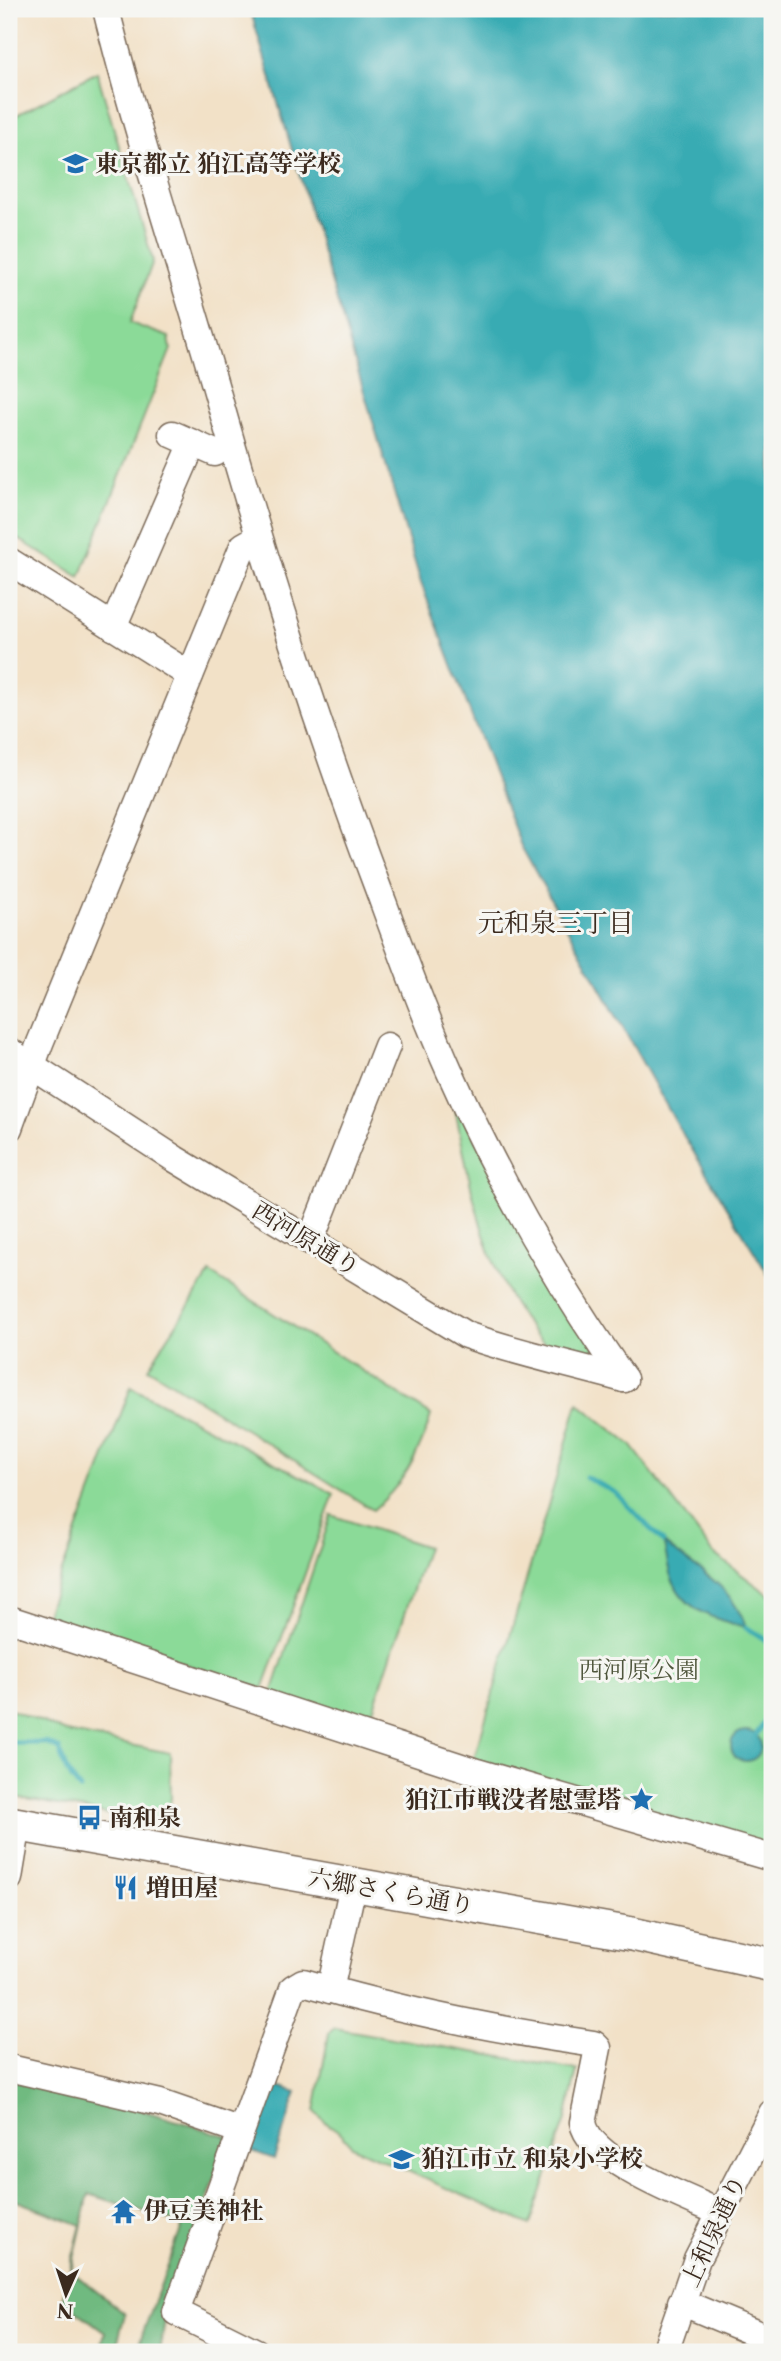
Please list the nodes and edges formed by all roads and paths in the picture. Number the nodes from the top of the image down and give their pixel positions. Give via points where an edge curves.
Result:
1 (106, 9) edge
2 (193, 443) dead end
3 (257, 538) junction
4 (9, 561) edge
5 (113, 627) junction
6 (190, 675) junction
7 (387, 1046) dead end
8 (9, 1051) edge
9 (34, 1065) junction
10 (9, 1128) edge
11 (310, 1242) junction
12 (9, 1619) edge
13 (13, 1824) edge
14 (772, 1857) edge
15 (9, 1878) edge
16 (353, 1885) junction
17 (772, 1965) edge
18 (330, 1990) junction
19 (9, 2068) edge
20 (772, 2113) edge
21 (241, 2131) junction
22 (719, 2212) junction
23 (681, 2302) junction
24 (772, 2340) edge
25 (256, 2352) edge
26 (665, 2352) edge

1 - 3 street
2 - 5 street
3 - 6 street via 243,546
3 - 11 street, 西河原通り via 329,756 448,1069 532,1231 624,1379 466,1335
4 - 5 street
5 - 6 street
6 - 9 street
7 - 11 street
8 - 9 street, 西河原通り
9 - 10 street
9 - 11 street, 西河原通り
12 - 14 street via 477,1772
13 - 15 street
13 - 16 main road, 六郷さくら通り
16 - 17 main road, 六郷さくら通り via 679,1943
16 - 18 street
18 - 21 street via 303,1982 293,1987
18 - 22 street via 532,2035 594,2044 598,2048 583,2122 585,2132 618,2163
19 - 21 street via 160,2103
20 - 22 street, 上和泉通り
21 - 25 street via 176,2312
22 - 23 street, 上和泉通り
23 - 24 street
23 - 26 street, 上和泉通り

